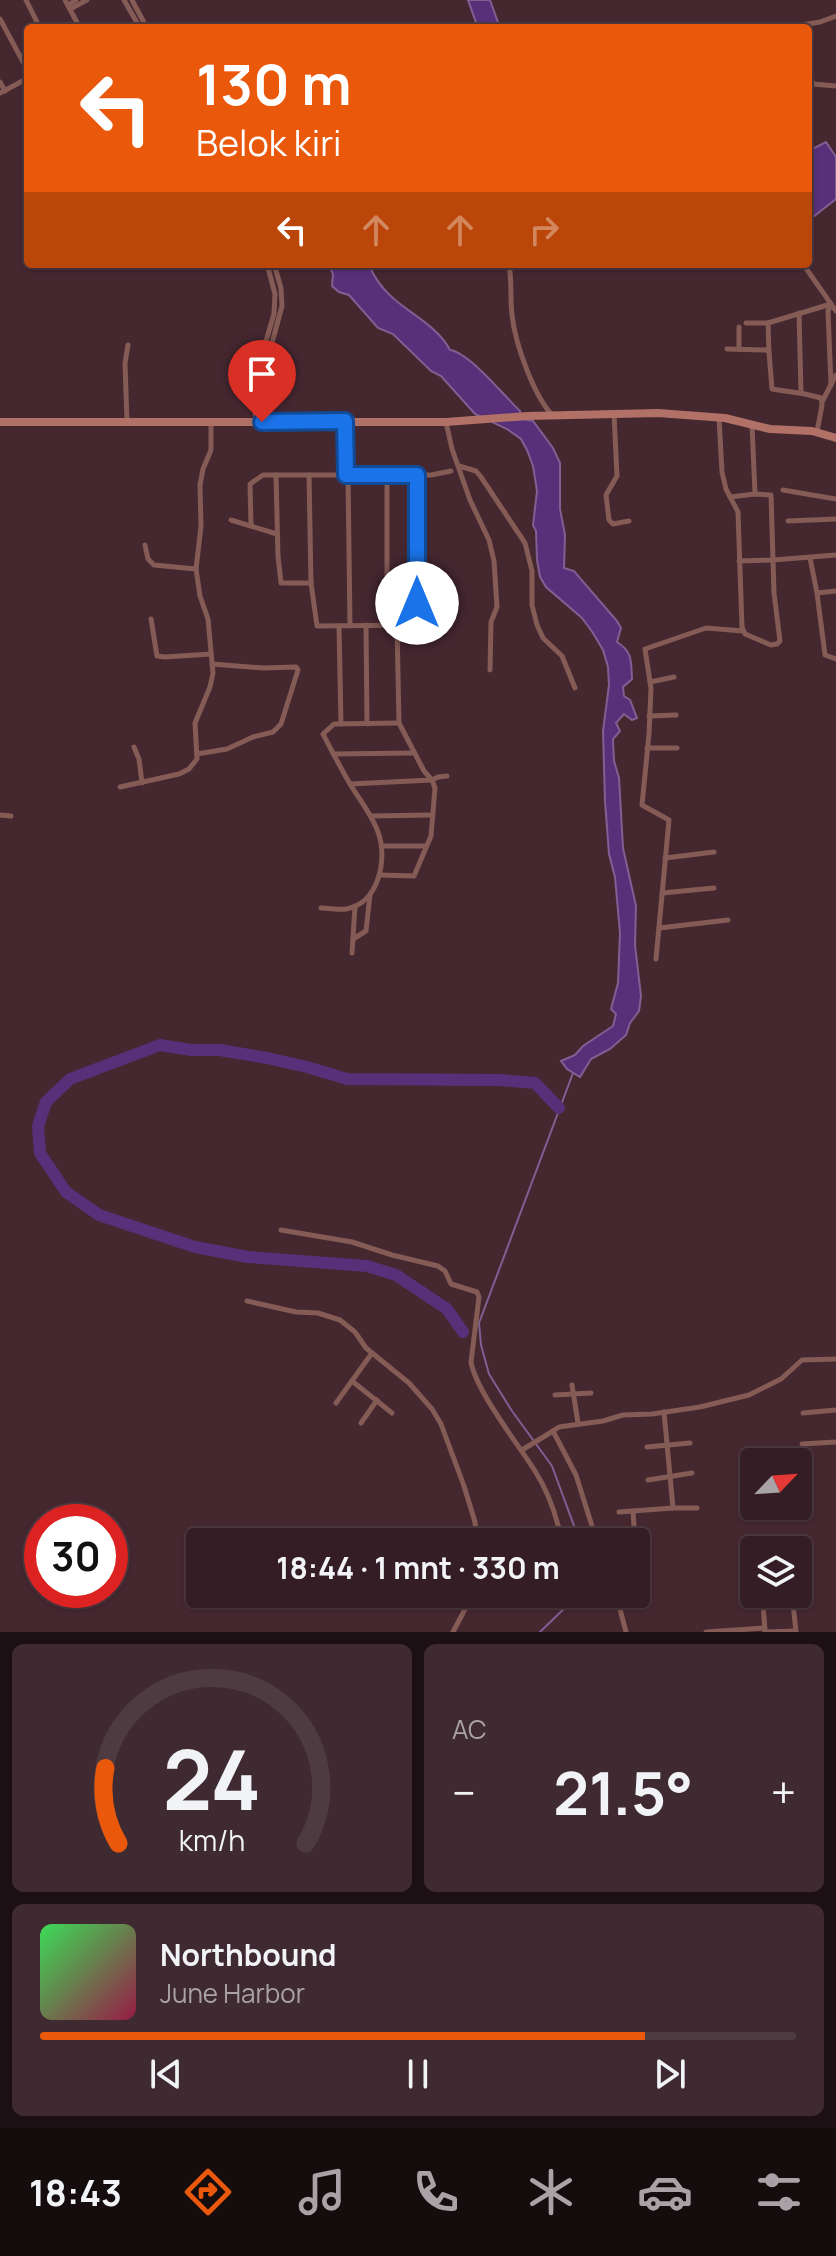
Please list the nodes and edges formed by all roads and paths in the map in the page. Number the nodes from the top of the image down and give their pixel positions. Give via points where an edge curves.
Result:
1 (26, 0) edge
2 (76, 0) edge
3 (87, 0) edge
4 (124, 0) edge
5 (132, 0) edge
6 (68, 5) edge
7 (836, 16) edge
8 (0, 19) edge
9 (38, 24) edge
10 (78, 24) edge
11 (138, 24) edge
12 (145, 24) edge
13 (808, 24) edge
14 (24, 64) edge
15 (24, 80) edge
16 (812, 81) edge
17 (0, 82) edge
18 (836, 86) edge
19 (2, 92) edge
20 (268, 268) edge
21 (275, 268) edge
22 (509, 268) edge
23 (806, 268) edge
24 (831, 304) junction
25 (836, 311) edge
26 (799, 313) junction
27 (746, 323) dead end
28 (768, 323) junction
29 (739, 327) dead end
30 (128, 345) dead end
31 (727, 349) dead end
32 (739, 349) junction
33 (769, 352) junction
34 (836, 375) edge
35 (831, 385) junction
36 (801, 393) junction
37 (822, 402) junction
38 (613, 413) junction
39 (552, 416) junction
40 (719, 418) junction
41 (348, 421) junction
42 (0, 422) edge
43 (127, 422) junction
44 (211, 422) junction
45 (259, 422) junction
46 (446, 422) junction
47 (752, 425) junction
48 (817, 432) junction
49 (836, 438) edge
50 (459, 466) junction
51 (451, 471) dead end
52 (276, 475) junction
53 (309, 475) junction
54 (348, 475) junction
55 (387, 475) junction
56 (417, 475) junction
57 (783, 490) dead end
58 (755, 494) junction
59 (730, 497) junction
60 (836, 499) edge
61 (836, 519) edge
62 (231, 520) dead end
63 (629, 521) dead end
64 (788, 521) dead end
65 (251, 526) junction
66 (277, 534) junction
67 (145, 545) dead end
68 (836, 555) edge
69 (810, 558) junction
70 (773, 560) junction
71 (739, 561) junction
72 (196, 569) junction
73 (311, 583) junction
74 (836, 591) edge
75 (817, 593) junction
76 (417, 603) junction
77 (446, 603) dead end
78 (151, 619) dead end
79 (366, 625) junction
80 (387, 625) junction
81 (397, 625) junction
82 (339, 626) junction
83 (350, 626) junction
84 (743, 631) junction
85 (211, 654) junction
86 (836, 659) edge
87 (212, 664) junction
88 (490, 670) dead end
89 (674, 677) dead end
90 (650, 682) junction
91 (575, 688) dead end
92 (676, 715) dead end
93 (649, 716) junction
94 (399, 723) junction
95 (341, 724) junction
96 (367, 724) junction
97 (134, 747) dead end
98 (647, 748) junction
99 (677, 748) dead end
100 (414, 753) junction
101 (197, 754) junction
102 (333, 754) junction
103 (447, 776) dead end
104 (432, 780) junction
105 (142, 783) junction
106 (350, 784) junction
107 (120, 787) dead end
108 (0, 815) edge
109 (431, 815) junction
110 (11, 816) dead end
111 (370, 816) junction
112 (382, 846) junction
113 (426, 846) junction
114 (714, 852) dead end
115 (665, 858) junction
116 (380, 875) junction
117 (714, 888) dead end
118 (662, 893) junction
119 (370, 894) junction
120 (355, 906) junction
121 (321, 908) dead end
122 (728, 920) dead end
123 (659, 928) junction
124 (353, 939) junction
125 (352, 953) dead end
126 (656, 959) dead end
127 (281, 1230) dead end
128 (247, 1301) dead end
129 (372, 1353) junction
130 (836, 1359) edge
131 (352, 1381) junction
132 (572, 1385) dead end
133 (591, 1393) dead end
134 (574, 1394) junction
135 (555, 1395) dead end
136 (377, 1400) junction
137 (336, 1403) dead end
138 (836, 1410) edge
139 (664, 1412) junction
140 (392, 1413) dead end
141 (803, 1413) dead end
142 (361, 1423) dead end
143 (578, 1423) junction
144 (552, 1432) junction
145 (836, 1442) edge
146 (690, 1443) dead end
147 (802, 1444) dead end
148 (666, 1445) junction
149 (647, 1447) dead end
150 (522, 1450) junction
151 (692, 1473) dead end
152 (669, 1477) junction
153 (648, 1480) dead end
154 (673, 1508) junction
155 (697, 1508) dead end
156 (633, 1511) junction
157 (619, 1512) dead end
158 (476, 1528) edge
159 (558, 1528) edge
160 (593, 1528) edge
161 (634, 1528) edge
162 (466, 1608) edge
163 (620, 1608) edge
164 (763, 1608) edge
165 (794, 1608) edge
166 (766, 1631) edge
167 (796, 1631) edge
168 (453, 1632) edge
169 (626, 1632) edge
170 (706, 1632) edge

1 - 9 street
2 - 6 street
3 - 6 street
4 - 11 street
5 - 12 street
6 - 10 street
7 - 13 street
8 - 14 street
15 - 19 street
16 - 18 street
17 - 19 street
20 - 45 street via 274,314 253,385
21 - 45 street via 282,306 261,384
22 - 39 street via 516,339
23 - 24 street
24 - 25 street
24 - 26 street
24 - 35 street
26 - 28 street
26 - 36 street
27 - 28 street
28 - 33 street
29 - 32 street
30 - 43 street
31 - 32 street
32 - 33 street
33 - 36 street via 771,389
34 - 35 street
35 - 37 street
36 - 37 street
37 - 48 street
38 - 39 street
38 - 40 street
38 - 63 street via 617,476 607,493 609,517 613,524
39 - 46 street
40 - 47 street
40 - 59 street via 722,472
41 - 45 street
41 - 46 street
41 - 54 street
42 - 43 street
43 - 44 street
44 - 45 street
44 - 72 street via 211,450 200,485
46 - 50 street
47 - 48 street
47 - 58 street
48 - 49 street
50 - 88 street via 494,561 497,607 491,622
50 - 91 street via 476,471 521,535 532,571 537,625 562,656
51 - 56 street
52 - 53 street
52 - 65 street via 263,475 250,484
52 - 66 street
53 - 54 street
53 - 73 street
54 - 55 street
54 - 83 street
55 - 56 street
55 - 80 street
56 - 76 street
57 - 60 street
58 - 59 street
58 - 70 street via 771,495
59 - 71 street via 738,512
61 - 64 street
62 - 65 street
65 - 66 street
66 - 73 street via 281,583
67 - 72 street via 154,565
68 - 69 street
69 - 70 street
69 - 75 street
70 - 71 street
70 - 84 street via 780,641 771,645
71 - 84 street
72 - 85 street
73 - 82 street via 317,626
74 - 75 street
75 - 86 street via 825,655
76 - 77 street
76 - 81 street via 417,625
78 - 85 street via 157,656
79 - 80 street
79 - 83 street
79 - 96 street
80 - 81 street
81 - 94 street
82 - 83 street
82 - 95 street
84 - 90 street via 706,628 645,649
85 - 87 street
87 - 101 street via 210,687 195,723
87 - 101 street via 298,670 277,730
89 - 90 street
90 - 93 street
92 - 93 street
93 - 98 street
94 - 96 street
94 - 100 street
95 - 96 street
95 - 102 street via 323,734
97 - 105 street
98 - 99 street
98 - 115 street via 642,805 669,820
100 - 102 street
100 - 104 street
101 - 105 street via 184,772
102 - 106 street
103 - 104 street
104 - 106 street
104 - 109 street
105 - 107 street
106 - 111 street
108 - 110 street
109 - 111 street
109 - 113 street
111 - 112 street
112 - 113 street
112 - 116 street
113 - 116 street via 414,876
114 - 115 street
115 - 118 street
116 - 119 street
117 - 118 street
118 - 123 street
119 - 120 street
119 - 124 street via 366,931
120 - 121 street
120 - 124 street
122 - 123 street
123 - 126 street
124 - 125 street
127 - 150 street via 352,1242 438,1266 451,1284 477,1292 472,1369
128 - 129 street via 332,1316 349,1326
129 - 131 street
129 - 158 street via 409,1383 441,1424
130 - 139 street via 802,1360 781,1379 749,1395
131 - 136 street
131 - 137 street
132 - 134 street
133 - 134 street
134 - 135 street
134 - 143 street
136 - 140 street
136 - 142 street
138 - 141 street
139 - 143 street
139 - 148 street
143 - 144 street
144 - 150 street
144 - 160 street via 576,1475
145 - 147 street
146 - 148 street
148 - 149 street
148 - 152 street
150 - 159 street via 545,1488
151 - 152 street
152 - 153 street
152 - 154 street
154 - 155 street
154 - 156 street
156 - 157 street
156 - 161 street
162 - 168 street
163 - 169 street
164 - 166 street
165 - 167 street
166 - 167 street
166 - 170 street

